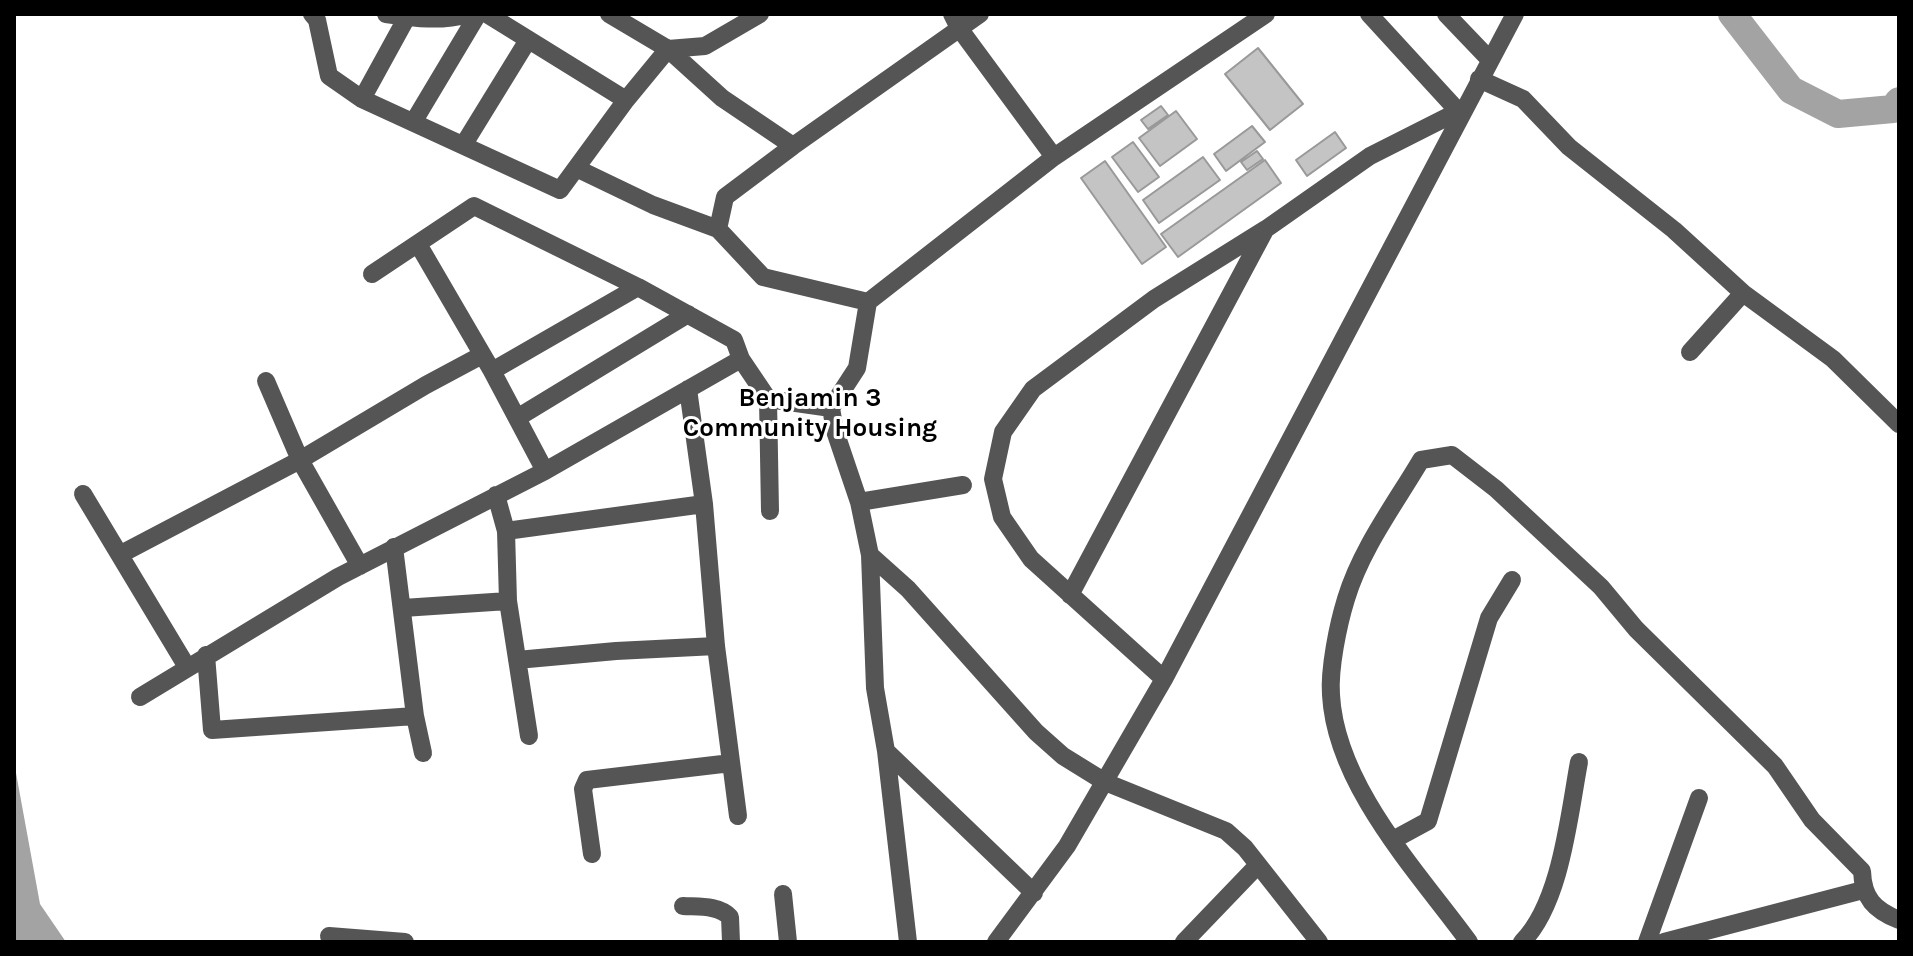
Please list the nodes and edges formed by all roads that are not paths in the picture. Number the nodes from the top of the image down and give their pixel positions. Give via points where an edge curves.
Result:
1 (386, 14) edge
2 (468, 14) edge
3 (478, 14) edge
4 (487, 14) edge
5 (609, 14) edge
6 (760, 14) edge
7 (980, 14) edge
8 (1266, 14) edge
9 (1446, 14) edge
10 (1515, 14) edge
11 (1374, 15) edge
12 (317, 16) edge
13 (407, 17) junction
14 (956, 21) edge
15 (528, 40) junction
16 (668, 49) junction
17 (1490, 60) junction
18 (1479, 79) junction
19 (362, 99) junction
20 (626, 100) junction
21 (1460, 110) junction
22 (414, 121) junction
23 (464, 144) junction
24 (793, 146) junction
25 (1054, 157) junction
26 (578, 169) junction
27 (718, 229) junction
28 (1266, 229) junction
29 (418, 244) junction
30 (372, 274) dead end
31 (638, 287) junction
32 (1743, 293) junction
33 (868, 302) junction
34 (688, 314) junction
35 (1690, 352) dead end
36 (741, 359) junction
37 (487, 363) junction
38 (266, 381) dead end
39 (688, 389) junction
40 (768, 399) junction
41 (831, 408) junction
42 (517, 418) junction
43 (1899, 424) edge
44 (300, 460) junction
45 (545, 471) junction
46 (963, 485) dead end
47 (83, 494) dead end
48 (496, 495) junction
49 (859, 502) junction
50 (704, 504) junction
51 (770, 511) dead end
52 (506, 531) junction
53 (394, 547) junction
54 (121, 554) junction
55 (870, 555) junction
56 (360, 566) junction
57 (1512, 580) dead end
58 (1070, 595) junction
59 (508, 601) junction
60 (403, 608) junction
61 (716, 646) junction
62 (206, 655) junction
63 (517, 660) junction
64 (187, 667) junction
65 (1164, 679) junction
66 (140, 697) dead end
67 (415, 716) junction
68 (529, 736) dead end
69 (886, 751) junction
70 (423, 753) dead end
71 (1579, 762) dead end
72 (731, 763) junction
73 (1105, 782) junction
74 (1699, 798) dead end
75 (738, 816) dead end
76 (1393, 840) junction
77 (592, 854) dead end
78 (1257, 866) junction
79 (1863, 890) junction
80 (1034, 893) junction
81 (783, 894) dead end
82 (683, 906) dead end
83 (1899, 920) edge
84 (329, 936) dead end
85 (405, 942) edge
86 (731, 942) edge
87 (788, 942) edge
88 (908, 942) edge
89 (996, 942) edge
90 (1184, 942) edge
91 (1319, 942) edge
92 (1469, 942) edge
93 (1522, 942) edge
94 (1647, 942) edge
95 (1664, 942) edge

1 - 13 street
2 - 13 street
3 - 22 street
4 - 15 street
5 - 16 street
6 - 16 street via 705,46
7 - 14 street
8 - 25 street
9 - 17 street
10 - 17 street
11 - 21 street
12 - 19 street via 329,76
13 - 19 street
14 - 24 street
14 - 25 street
15 - 20 street
15 - 23 street
16 - 20 street
16 - 24 street via 722,98
17 - 18 street
18 - 21 street
18 - 32 street via 1523,99 1569,147
19 - 22 street
20 - 26 street
21 - 28 street via 1370,156
21 - 65 street
22 - 23 street
23 - 26 street via 560,190
24 - 27 street via 725,197
25 - 33 street
26 - 27 street
27 - 33 street via 763,277
28 - 58 street
28 - 58 street via 1154,299 1033,389 1003,432 993,479 1002,517 1031,559
29 - 30 street
29 - 31 street via 474,206
29 - 37 street
31 - 34 street
31 - 37 street
32 - 35 street
32 - 43 street via 1833,359
33 - 41 street via 857,368
34 - 36 street via 734,340
34 - 42 street
36 - 39 street
36 - 40 street
37 - 42 street
37 - 44 street via 426,385
38 - 44 street
39 - 45 street
39 - 50 street
40 - 41 street
40 - 51 street
41 - 49 street
42 - 45 street
44 - 54 street
44 - 56 street
45 - 48 street
46 - 49 street
47 - 54 street
48 - 52 street
48 - 53 street
49 - 55 street
50 - 52 street
50 - 61 street
52 - 59 street
53 - 56 street
53 - 60 street
54 - 64 street
55 - 69 street via 875,688
55 - 73 street via 908,589 1036,732
56 - 62 street
57 - 76 street via 1489,618 1428,821
58 - 65 street
59 - 60 street
59 - 63 street
60 - 67 street
61 - 63 street
61 - 72 street
62 - 64 street
62 - 67 street via 212,730
63 - 68 street
64 - 66 street
65 - 73 street
67 - 70 street
69 - 80 street
69 - 88 street
71 - 93 street via 1547,906
72 - 75 street
72 - 77 street via 587,780 583,789
73 - 78 street via 1226,831
73 - 80 street
74 - 94 street
76 - 79 street via 1362,793 1342,746 1331,695 1336,651 1346,599 1367,551 1421,460 1452,455 1601,587 1636,629 1775,766 1812,820 1862,871
76 - 92 street
78 - 90 street
78 - 91 street
79 - 83 street via 1884,914
79 - 95 street
80 - 89 street
81 - 87 street
82 - 86 street via 724,912 730,917
84 - 85 street

